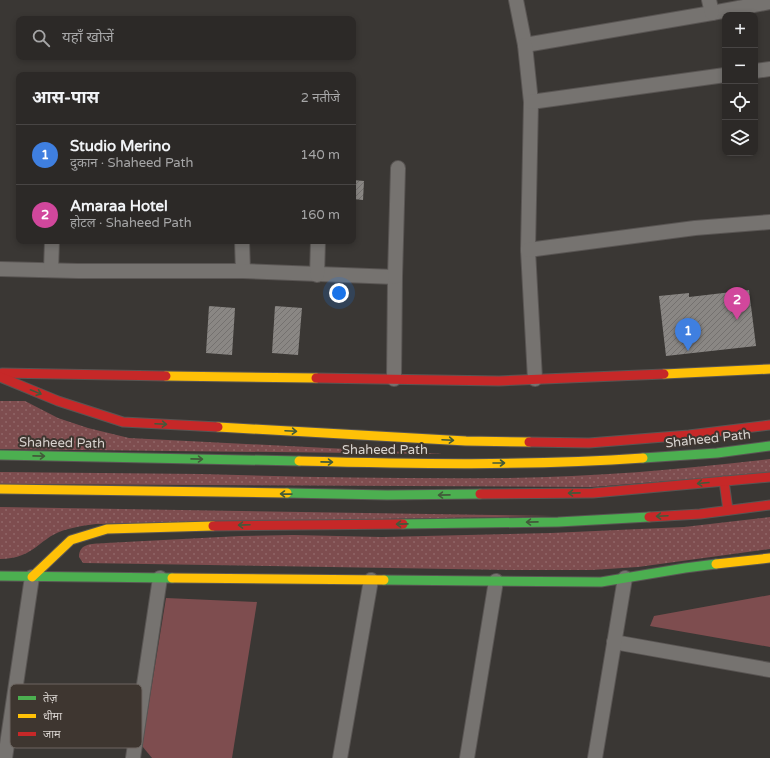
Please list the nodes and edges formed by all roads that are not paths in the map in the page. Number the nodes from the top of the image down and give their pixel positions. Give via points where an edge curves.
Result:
1 (516, 0) edge
2 (770, 2) edge
3 (711, 7) edge
4 (525, 45) junction
5 (770, 69) edge
6 (758, 71) edge
7 (722, 75) edge
8 (531, 102) junction
9 (398, 168) dead end
10 (770, 222) edge
11 (52, 244) edge
12 (242, 244) edge
13 (318, 244) edge
14 (528, 250) junction
15 (0, 268) edge
16 (51, 270) junction
17 (243, 271) junction
18 (317, 275) junction
19 (395, 277) junction
20 (770, 369) edge
21 (0, 374) edge
22 (0, 377) edge
23 (394, 379) junction
24 (535, 379) junction
25 (770, 424) edge
26 (603, 442) junction
27 (770, 446) edge
28 (0, 455) edge
29 (605, 461) junction
30 (770, 477) edge
31 (724, 481) junction
32 (0, 489) edge
33 (770, 505) edge
34 (728, 510) junction
35 (770, 558) edge
36 (0, 576) edge
37 (32, 577) junction
38 (160, 578) junction
39 (624, 578) junction
40 (371, 580) junction
41 (496, 581) junction
42 (614, 642) junction
43 (770, 670) edge
44 (16, 684) edge
45 (142, 698) edge
46 (10, 724) edge
47 (134, 748) edge
48 (5, 758) edge
49 (133, 758) edge
50 (340, 758) edge
51 (467, 758) edge
52 (595, 758) edge

1 - 4 street
2 - 3 street
3 - 4 street
4 - 8 street
5 - 6 street
7 - 8 street
8 - 14 street
9 - 19 street
10 - 14 street via 695,228
11 - 16 street
12 - 17 street
13 - 18 street
14 - 24 street
15 - 16 street
16 - 17 street
17 - 18 street
18 - 19 street
19 - 23 street
20 - 24 main road
21 - 23 main road
22 -> 26 main road via 58,401 123,422 466,441
23 - 24 main road
25 - 26 main road via 689,435
26 - 29 main road
27 - 29 main road, Shaheed Path via 717,453
28 -> 29 main road, Shaheed Path via 382,463
30 - 31 main road
31 -> 32 main road via 593,493 388,495
31 - 34 main road
33 - 34 main road
34 -> 37 main road via 700,514 558,522 107,529 71,540
35 - 39 main road
36 - 37 main road
37 - 38 main road
37 - 44 street
38 - 40 main road
38 - 45 street
39 - 41 main road via 601,582
39 - 42 street
40 - 41 main road
40 - 50 street
41 - 51 street
42 - 43 street
42 - 52 street
46 - 48 street
47 - 49 street

